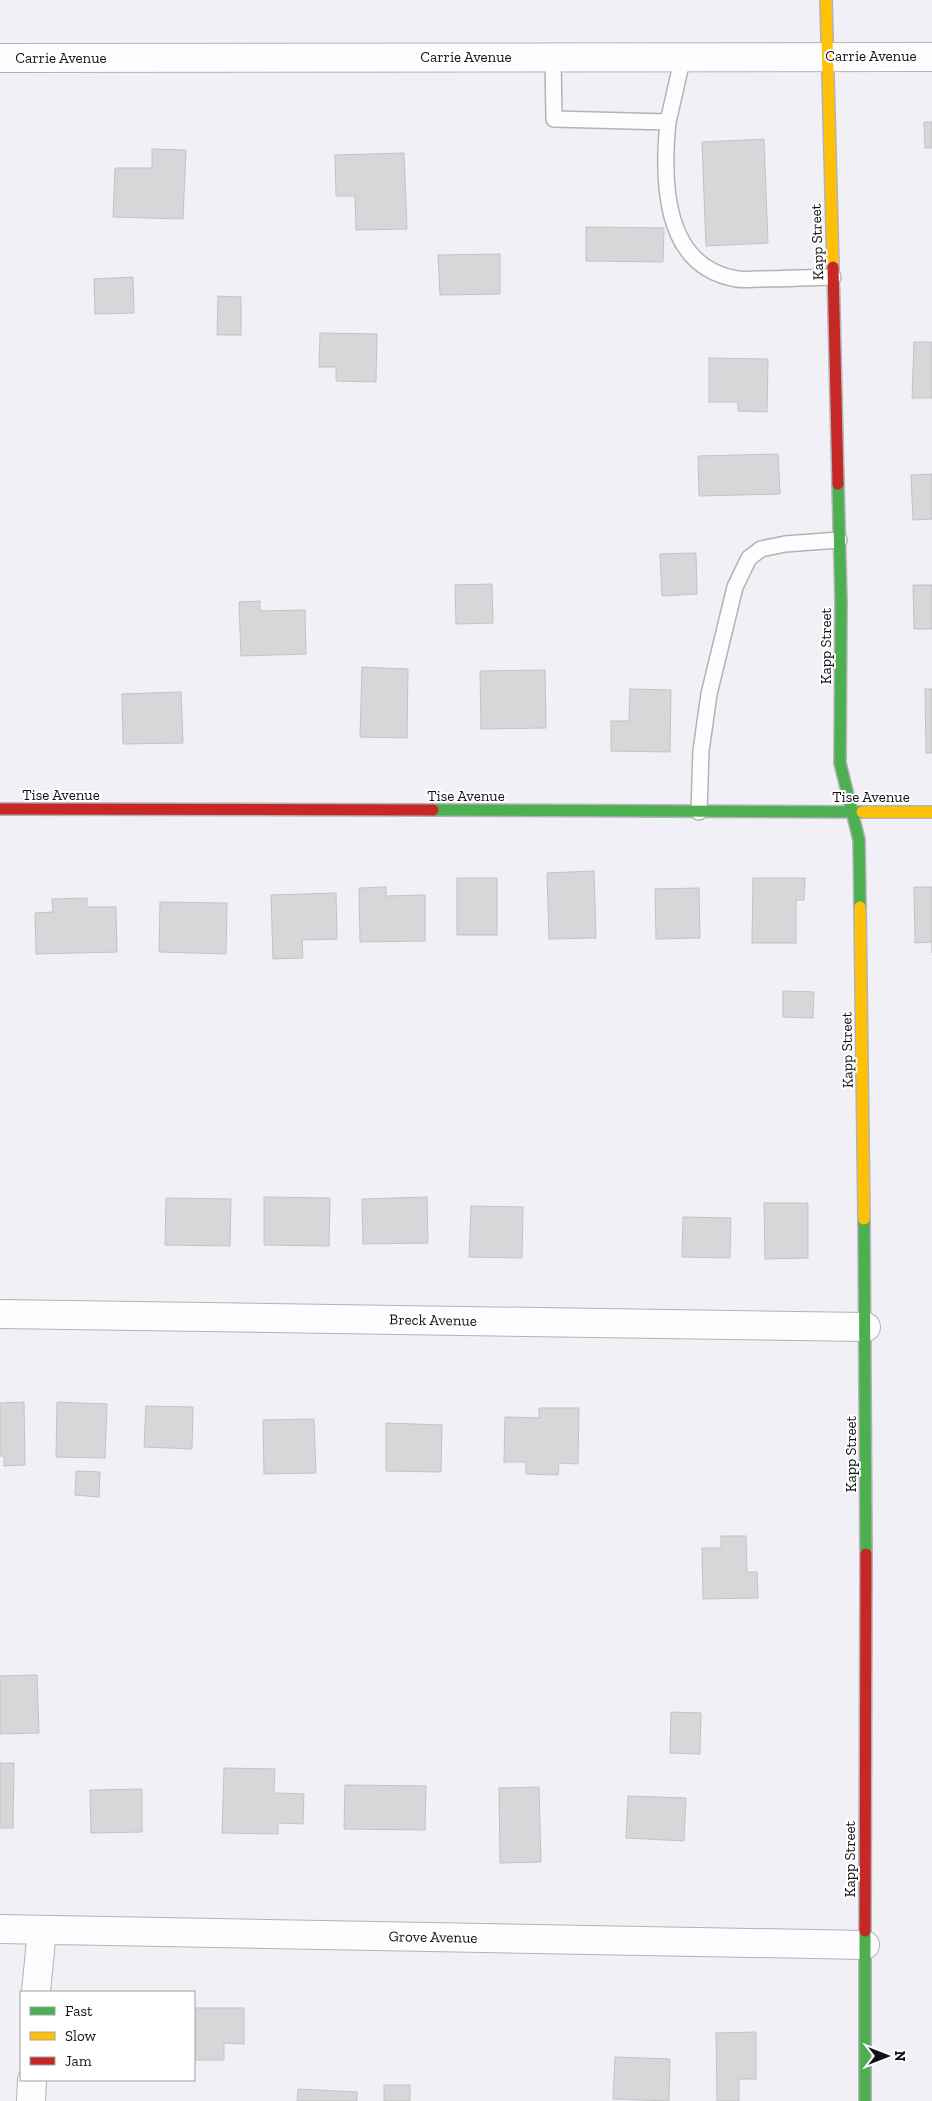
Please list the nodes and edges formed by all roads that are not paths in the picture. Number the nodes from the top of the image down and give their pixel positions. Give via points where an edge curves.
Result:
1 (826, 0) edge
2 (683, 56) junction
3 (827, 56) junction
4 (932, 56) edge
5 (553, 57) junction
6 (0, 58) edge
7 (668, 122) junction
8 (833, 277) junction
9 (839, 540) junction
10 (0, 809) edge
11 (699, 812) junction
12 (850, 812) junction
13 (932, 812) edge
14 (0, 1314) edge
15 (866, 1327) junction
16 (0, 1929) edge
17 (42, 1930) junction
18 (865, 1944) junction
19 (36, 1991) edge
20 (32, 2081) edge
21 (31, 2101) edge
22 (866, 2101) edge

1 - 3 street, Kapp Street
2 - 3 street, Carrie Avenue
2 - 5 street, Carrie Avenue
2 - 7 lane
3 - 4 street, Carrie Avenue
3 - 8 street, Kapp Street
5 - 6 street, Carrie Avenue
5 - 7 lane via 554,119
7 - 8 lane via 665,148 671,212 679,238 690,254 709,270 737,279
8 - 9 street, Kapp Street
9 - 11 lane via 785,544 761,549 749,558 735,587 709,694 701,751
9 - 12 street, Kapp Street via 840,763
10 - 11 street, Tise Avenue
11 - 12 street, Tise Avenue
12 - 13 street, Tise Avenue
12 - 15 street, Kapp Street via 859,840
14 - 15 street, Breck Avenue
15 - 18 street, Kapp Street
16 - 17 street, Grove Avenue
17 - 18 street, Grove Avenue
17 - 19 street
18 - 22 street, Kapp Street
20 - 21 street

